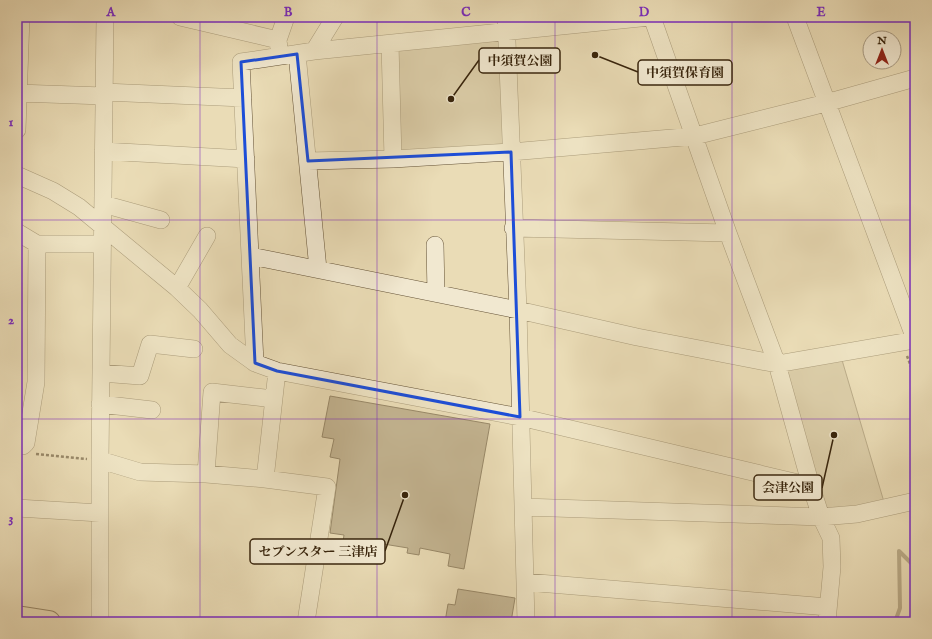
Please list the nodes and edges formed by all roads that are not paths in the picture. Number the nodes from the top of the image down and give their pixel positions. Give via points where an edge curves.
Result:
1 (21, 17) edge
2 (104, 17) edge
3 (180, 17) edge
4 (286, 17) edge
5 (335, 17) edge
6 (651, 17) edge
7 (795, 17) edge
8 (506, 25) edge
9 (390, 44) junction
10 (279, 48) junction
11 (314, 51) junction
12 (297, 54) junction
13 (915, 78) edge
14 (18, 93) edge
15 (104, 94) junction
16 (243, 98) junction
17 (826, 104) junction
18 (17, 130) edge
19 (695, 136) junction
20 (103, 151) junction
21 (512, 152) junction
22 (246, 159) junction
23 (394, 159) junction
24 (308, 161) junction
25 (17, 174) edge
26 (103, 204) junction
27 (161, 220) dead end
28 (514, 228) junction
29 (17, 232) edge
30 (728, 233) junction
31 (102, 236) junction
32 (207, 236) dead end
33 (37, 244) junction
34 (435, 245) dead end
35 (251, 256) junction
36 (318, 269) junction
37 (176, 288) junction
38 (436, 293) junction
39 (518, 310) junction
40 (915, 340) edge
41 (194, 349) dead end
42 (255, 363) junction
43 (777, 364) junction
44 (277, 371) junction
45 (101, 373) junction
46 (274, 400) junction
47 (100, 404) junction
48 (152, 410) dead end
49 (520, 416) junction
50 (20, 446) edge
51 (100, 460) junction
52 (206, 474) junction
53 (265, 479) junction
54 (811, 486) junction
55 (915, 501) edge
56 (523, 507) junction
57 (17, 508) edge
58 (100, 513) junction
59 (821, 517) junction
60 (526, 582) junction
61 (827, 615) edge
62 (17, 617) edge
63 (49, 622) edge
64 (100, 622) edge
65 (306, 622) edge
66 (526, 622) edge

1 - 14 street
2 - 15 street
3 - 10 street
4 - 10 street
5 - 11 street
6 - 8 street
6 - 19 street
7 - 17 street
8 - 9 street
8 - 21 street
9 - 11 street
9 - 23 street
10 - 12 street
10 - 16 street via 241,62
11 - 12 street
12 - 24 street
13 - 17 street
14 - 15 street
14 - 18 street
15 - 16 street
15 - 20 street
16 - 22 street
17 - 19 street
17 - 40 street
19 - 21 street
19 - 30 street
20 - 22 street
20 - 26 street
21 - 23 street
21 - 28 street
22 - 35 street
23 - 24 street
24 - 36 street
25 - 31 street via 79,207
26 - 27 street
26 - 31 street
28 - 30 street
28 - 39 street
29 - 33 street
30 - 43 street
31 - 33 street
31 - 37 street
31 - 45 street
32 - 37 street
33 - 50 street via 36,382 26,443
34 - 38 street
35 - 36 street
35 - 42 street
36 - 38 street
37 - 42 street via 200,310 230,344
38 - 39 street
39 - 43 street via 637,337
39 - 49 street
40 - 43 street
41 - 45 street via 150,344 140,376
42 - 44 street
43 - 54 street
44 - 46 street
44 - 49 street
45 - 47 street
46 - 52 street via 212,392
46 - 53 street
47 - 48 street
47 - 51 street
49 - 54 street
49 - 56 street
51 - 52 street via 140,472
51 - 58 street
52 - 53 street
53 - 65 street via 327,488
54 - 59 street
55 - 59 street via 857,514
56 - 59 street
56 - 60 street
57 - 58 street
58 - 64 street
59 - 61 street via 831,538 832,567
60 - 61 street
60 - 66 street
62 - 63 main road

